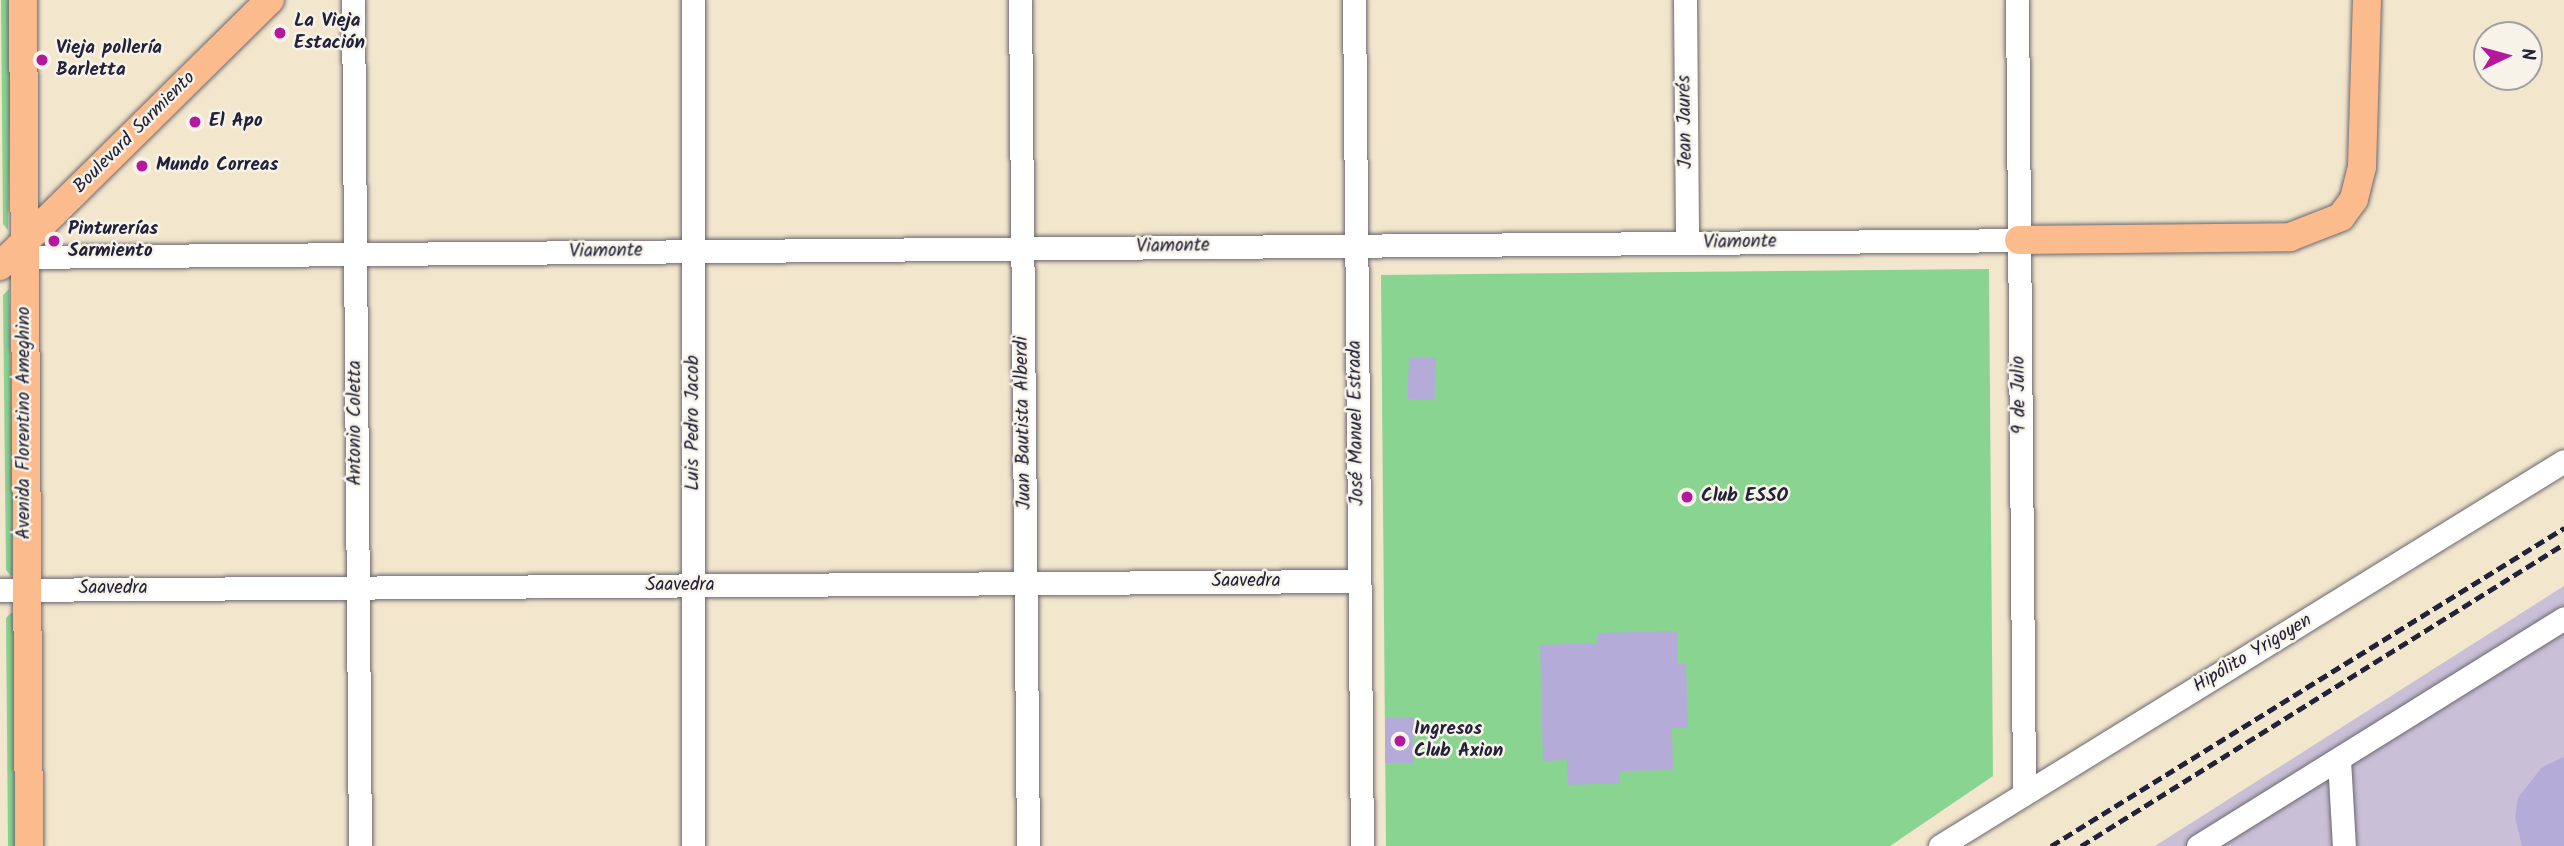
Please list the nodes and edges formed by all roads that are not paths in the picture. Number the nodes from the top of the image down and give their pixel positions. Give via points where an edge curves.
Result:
1 (23, 0) edge
2 (270, 0) edge
3 (353, 0) edge
4 (693, 0) edge
5 (1020, 0) edge
6 (1353, 0) edge
7 (1685, 0) edge
8 (2017, 0) edge
9 (2367, 0) edge
10 (2019, 240) junction
11 (1687, 243) junction
12 (1356, 244) junction
13 (1023, 250) junction
14 (695, 251) junction
15 (355, 254) junction
16 (11, 256) edge
17 (2564, 461) edge
18 (1359, 581) junction
19 (1026, 583) junction
20 (694, 586) junction
21 (357, 588) junction
22 (13, 590) edge
23 (2564, 618) edge
24 (2339, 760) junction
25 (2024, 790) junction
26 (29, 846) edge
27 (360, 846) edge
28 (693, 846) edge
29 (1028, 846) edge
30 (1362, 846) edge
31 (1940, 846) edge
32 (2199, 846) edge
33 (2344, 846) edge

1 - 16 main road, Avenida Florentino Ameghino
2 - 16 main road, Boulevard Sarmiento
3 - 15 street, Antonio Coletta
4 - 14 street, Luis Pedro Jacob
5 - 13 street, Juan Bautista Alberdi
6 - 12 street, José Manuel Estrada
7 - 11 street, Jean Jaurés
8 - 10 street, 9 de Julio
9 - 10 main road, Viamonte via 2362,167 2354,199 2341,217 2290,237
10 - 11 street, Viamonte
10 - 25 street, 9 de Julio
11 - 12 street, Viamonte
12 - 13 street, Viamonte
12 - 18 street, José Manuel Estrada
13 - 14 street, Viamonte
13 - 19 street, Juan Bautista Alberdi
14 - 15 street, Viamonte
14 - 20 street, Luis Pedro Jacob
15 - 16 street, Viamonte
15 - 21 street, Antonio Coletta
16 - 22 main road, Avenida Florentino Ameghino
17 - 25 street, Hipólito Yrigoyen
18 - 19 street, Saavedra
18 - 30 street, José Manuel Estrada
19 - 20 street, Saavedra
19 - 29 street, Juan Bautista Alberdi
20 - 21 street, Saavedra
20 - 28 street, Luis Pedro Jacob
21 - 22 street, Saavedra
21 - 27 street, Antonio Coletta
22 - 26 main road, Avenida Florentino Ameghino
23 - 24 street
24 - 32 street
24 - 33 street
25 - 31 street, Hipólito Yrigoyen

